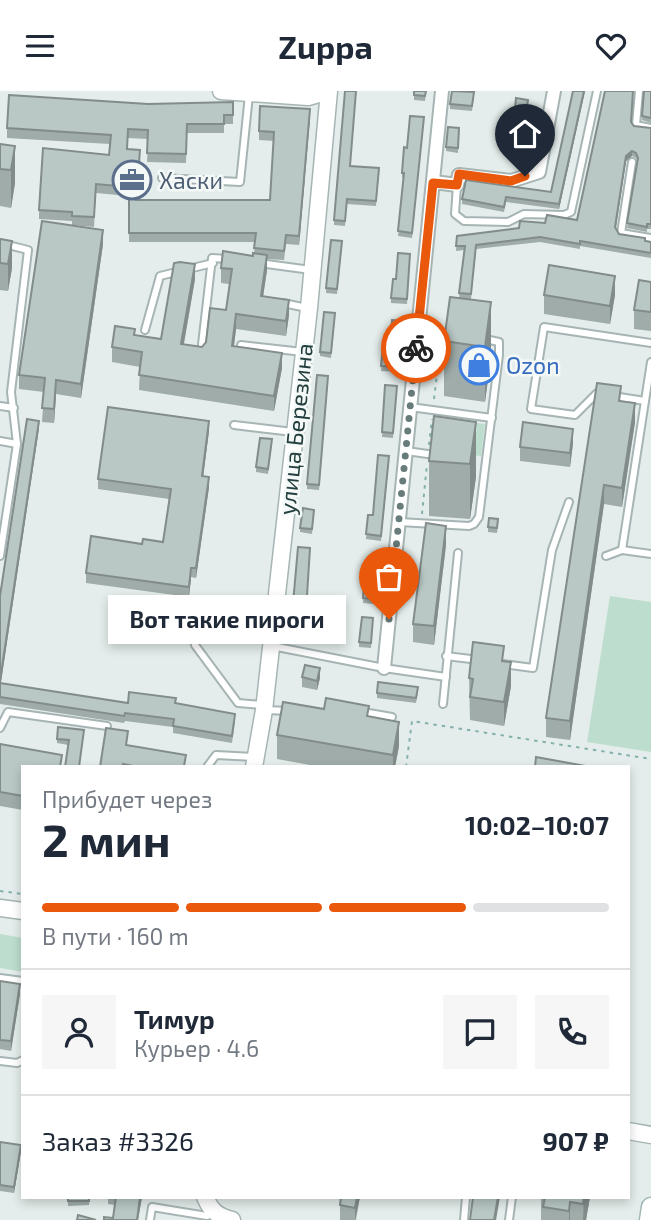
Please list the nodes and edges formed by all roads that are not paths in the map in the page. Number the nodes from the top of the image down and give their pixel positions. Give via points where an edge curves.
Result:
1 (221, 91) edge
2 (329, 91) edge
3 (442, 91) edge
4 (554, 91) edge
5 (597, 91) edge
6 (639, 91) edge
7 (249, 93) junction
8 (308, 94) edge
9 (651, 128) edge
10 (632, 162) dead end
11 (162, 177) dead end
12 (433, 183) junction
13 (457, 185) junction
14 (651, 238) edge
15 (0, 243) edge
16 (237, 261) edge
17 (250, 262) edge
18 (213, 264) junction
19 (313, 270) junction
20 (273, 301) edge
21 (309, 308) junction
22 (145, 330) dead end
23 (418, 331) junction
24 (468, 337) edge
25 (481, 339) edge
26 (651, 343) edge
27 (241, 345) edge
28 (303, 352) junction
29 (200, 357) edge
30 (651, 362) edge
31 (488, 379) dead end
32 (496, 381) junction
33 (645, 401) junction
34 (0, 406) edge
35 (410, 407) junction
36 (14, 408) junction
37 (492, 418) junction
38 (234, 425) dead end
39 (295, 432) junction
40 (0, 441) edge
41 (17, 444) junction
42 (406, 451) junction
43 (440, 455) edge
44 (474, 460) edge
45 (486, 461) junction
46 (473, 499) dead end
47 (481, 500) junction
48 (569, 502) dead end
49 (4, 508) edge
50 (399, 522) junction
51 (622, 550) junction
52 (458, 553) dead end
53 (0, 554) edge
54 (651, 554) edge
55 (606, 556) dead end
56 (195, 645) dead end
57 (270, 646) junction
58 (446, 656) junction
59 (483, 661) edge
60 (496, 663) edge
61 (384, 668) junction
62 (446, 677) junction
63 (443, 704) dead end
64 (264, 708) junction
65 (354, 710) edge
66 (296, 712) edge
67 (392, 717) dead end
68 (107, 726) edge
69 (0, 729) edge
70 (255, 762) edge
71 (208, 765) edge
72 (0, 908) edge
73 (21, 911) edge
74 (0, 978) edge
75 (21, 981) edge
76 (0, 1061) edge
77 (21, 1061) edge
78 (630, 1131) edge
79 (651, 1135) edge
80 (466, 1199) edge
81 (512, 1199) edge
82 (651, 1207) edge
83 (207, 1211) edge
84 (150, 1220) edge
85 (232, 1220) edge
86 (464, 1220) edge
87 (509, 1220) edge
88 (649, 1220) edge

1 - 7 street
2 - 8 street
2 - 19 street, улица Березина
3 - 12 street
4 - 13 street via 539,172 511,181 459,174
5 - 13 lane via 571,212 524,214 508,222 464,221 455,214
6 - 9 lane via 636,125
7 - 8 street
7 - 11 lane via 240,182
10 - 14 lane via 621,233
12 - 13 street
12 - 23 street
15 - 36 lane via 28,250 10,392
16 - 18 lane via 212,258
17 - 19 lane
18 - 22 lane via 160,276
18 - 29 lane
19 - 21 street, улица Березина
20 - 21 lane
21 - 28 street, улица Березина
23 - 24 lane
23 - 35 street
25 - 32 lane via 499,342
26 - 33 lane via 544,327 531,409 575,415 597,393
27 - 28 lane
28 - 39 street, улица Березина
30 - 33 lane
31 - 32 lane
32 - 37 lane
33 - 51 lane
34 - 36 lane
35 - 37 lane
35 - 42 street
36 - 41 lane
37 - 45 lane
38 - 39 lane
39 - 57 street, улица Березина
40 - 41 lane
41 - 49 lane
42 - 43 lane
42 - 50 street
44 - 45 lane
45 - 47 lane
46 - 47 lane
47 - 50 lane via 474,524
48 - 60 lane via 552,550 533,668
49 - 53 lane
50 - 61 street
51 - 54 lane
51 - 55 lane
52 - 58 lane
56 - 64 lane via 238,703
57 - 61 lane
57 - 64 street, улица Березина
58 - 59 lane
58 - 62 lane
61 - 62 lane
62 - 63 lane
64 - 66 lane
64 - 70 street, улица Березина
65 - 67 lane
68 - 69 lane via 8,712
70 - 71 lane via 216,755
72 - 73 street
74 - 75 lane
76 - 77 lane
78 - 79 street
80 - 86 lane
81 - 87 lane
82 - 88 main road
83 - 84 lane via 152,1207
83 - 85 street

